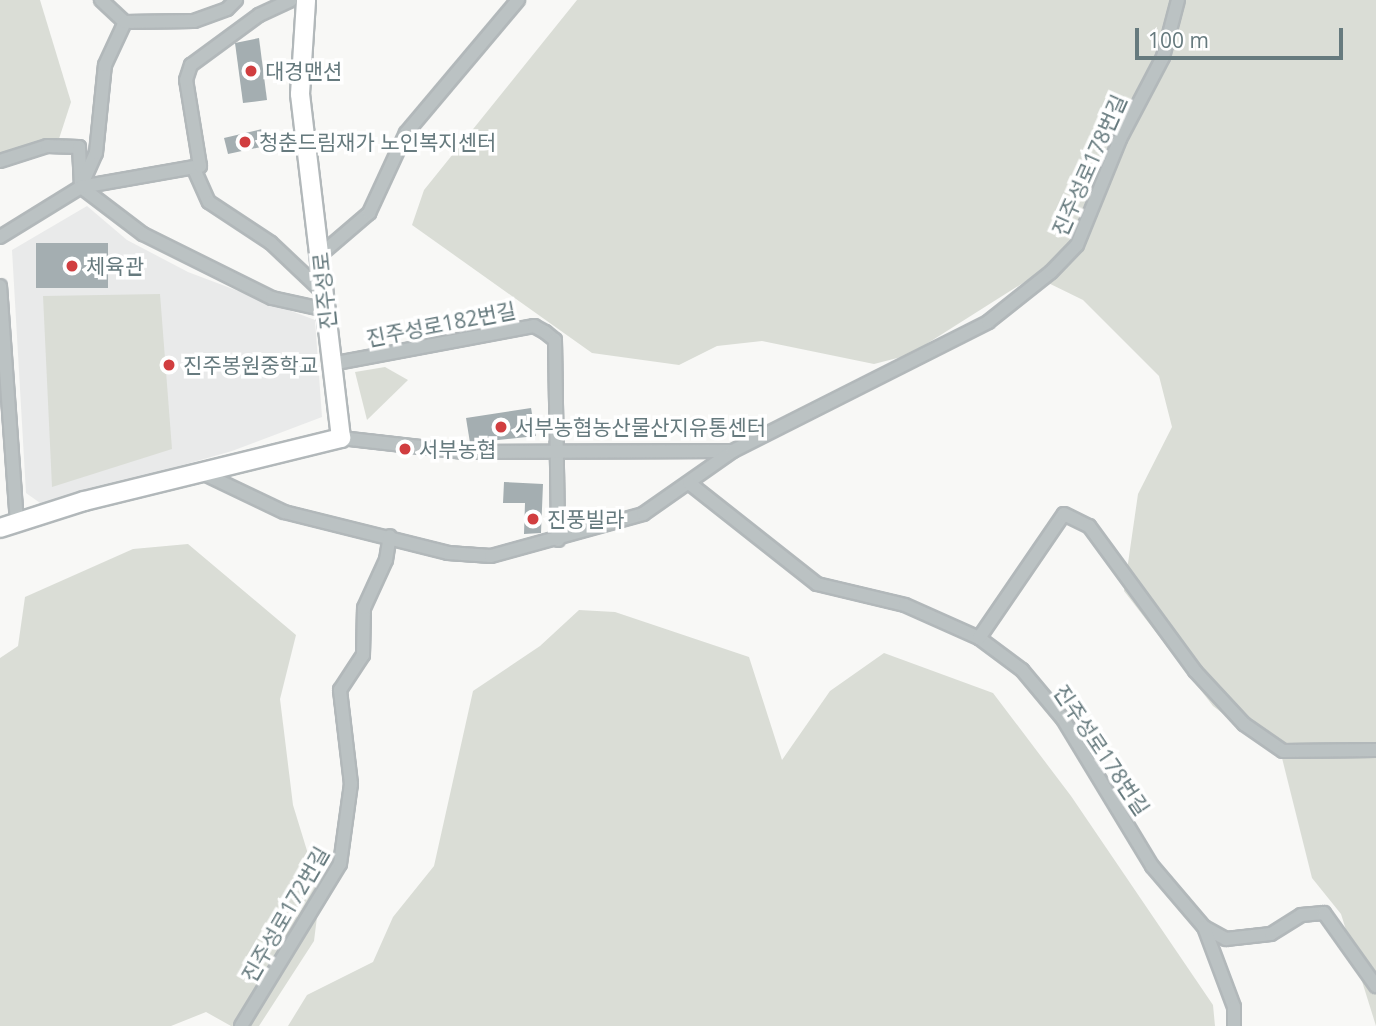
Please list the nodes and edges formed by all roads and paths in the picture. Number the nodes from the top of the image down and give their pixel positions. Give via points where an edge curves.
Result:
1 (100, 0) edge
2 (236, 0) edge
3 (291, 0) edge
4 (306, 0) edge
5 (518, 0) edge
6 (1178, 0) edge
7 (124, 22) junction
8 (0, 161) edge
9 (194, 169) junction
10 (81, 187) junction
11 (0, 237) edge
12 (320, 255) junction
13 (0, 286) edge
14 (326, 302) junction
15 (331, 364) junction
16 (341, 438) junction
17 (733, 451) junction
18 (555, 454) junction
19 (198, 471) junction
20 (688, 483) junction
21 (9, 526) edge
22 (390, 536) junction
23 (558, 540) junction
24 (979, 638) junction
25 (1376, 750) edge
26 (1204, 927) junction
27 (1376, 986) edge
28 (241, 1026) edge
29 (1234, 1026) edge

1 - 7 street
2 - 7 street via 227,9 194,21
3 - 9 street via 259,15 191,65 186,80 200,166
4 - 12 main road, 진주성로 via 300,94
5 - 12 street via 406,133 369,213
6 - 17 street, 진주성로178번길 via 1163,57 1120,139 1077,245 988,322
7 - 10 street via 105,65 96,153
8 - 10 street via 68,144 79,148
9 - 10 street
9 - 14 street via 209,202 256,231
10 - 11 street
10 - 14 street via 143,234 204,268 272,298
12 - 14 main road, 진주성로
13 - 21 street
14 - 15 main road, 진주성로
15 - 16 main road, 진주성로
15 - 18 street, 진주성로182번길 via 534,326 555,340
16 - 18 street, 진주성로178번길 via 464,452
16 - 19 main road
17 - 18 street, 진주성로178번길
17 - 20 street, 진주성로178번길
18 - 23 street
19 - 21 main road
19 - 22 street via 284,512
20 - 23 street, 진주성로178번길 via 643,514
20 - 24 street, 진주성로178번길 via 817,584 905,605
22 - 23 street, 진주성로178번길 via 448,553 491,556
22 - 28 street, 진주성로172번길 via 386,560 364,608 363,655 340,690 351,784 340,864
24 - 25 street via 1064,514 1089,526 1195,671 1244,724 1283,751
24 - 26 street, 진주성로178번길 via 1022,670 1063,719 1152,866
26 - 27 street via 1226,939 1271,934 1301,915 1324,913
26 - 29 street, 진주성로178번길 via 1234,1007

